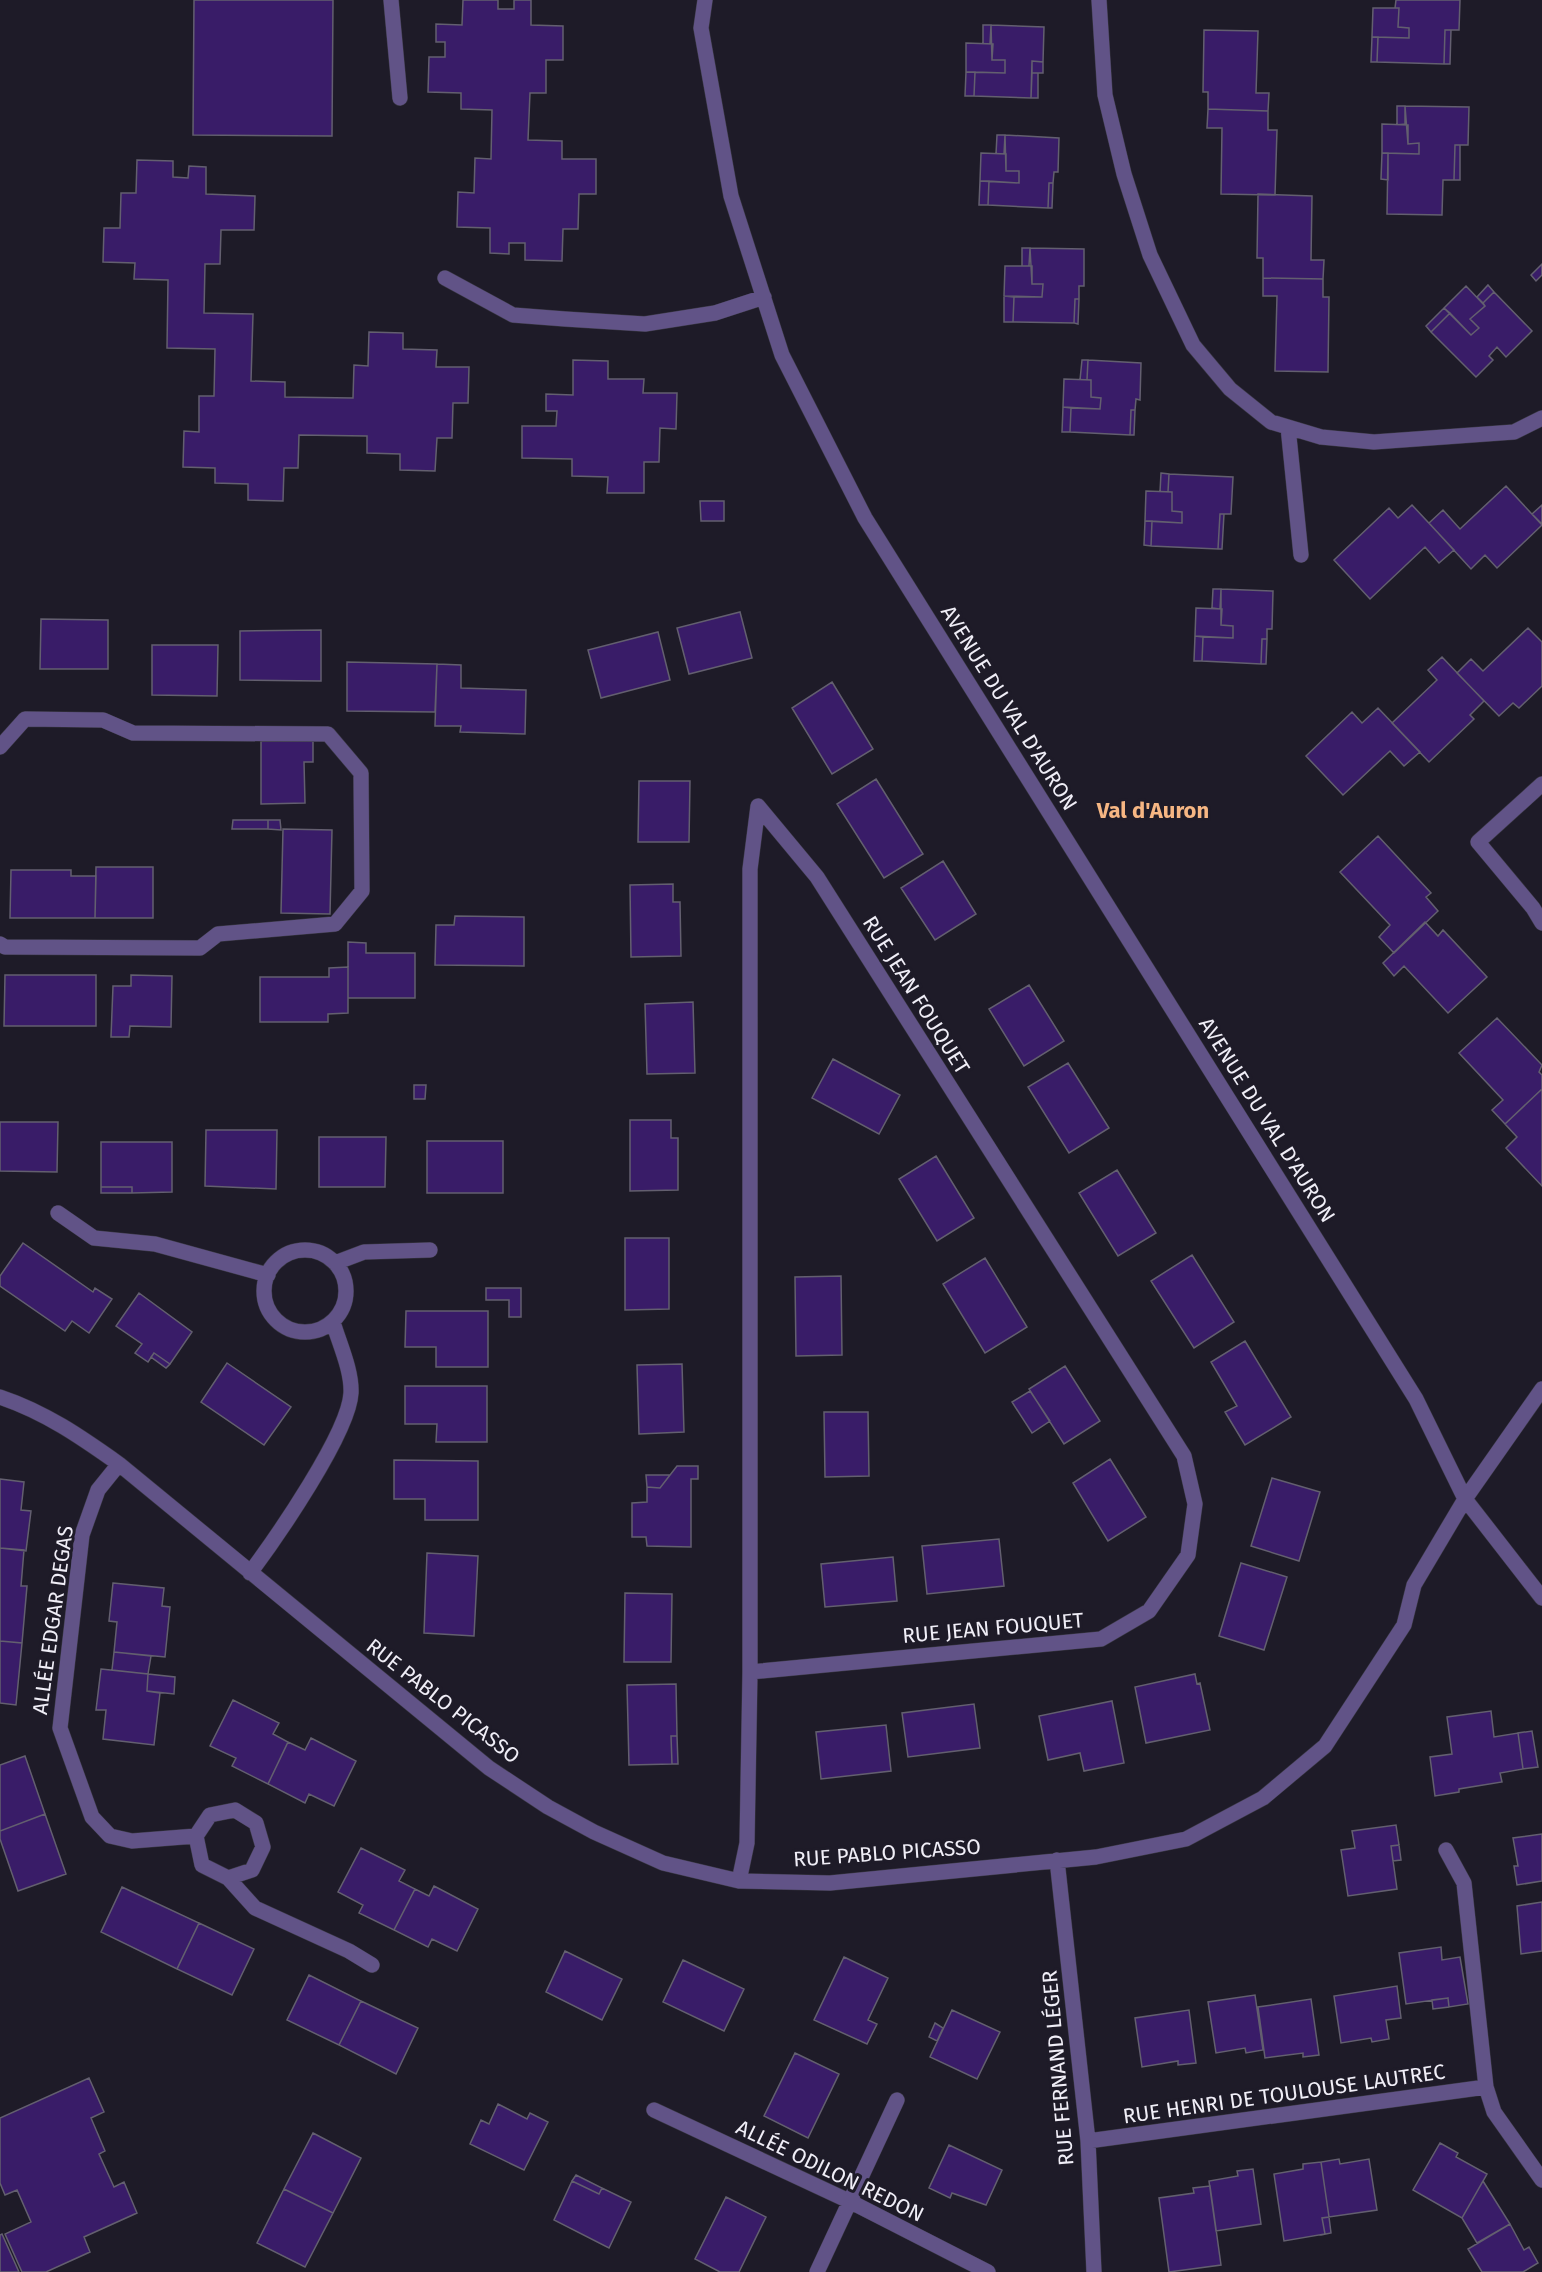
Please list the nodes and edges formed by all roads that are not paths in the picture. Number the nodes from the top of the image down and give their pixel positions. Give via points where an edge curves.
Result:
1 (391, 0) edge
2 (705, 0) edge
3 (1099, 0) edge
4 (400, 98) dead end
5 (445, 278) dead end
6 (764, 297) junction
7 (1542, 418) edge
8 (1288, 427) junction
9 (1301, 555) dead end
10 (0, 747) edge
11 (1542, 784) edge
12 (1537, 903) edge
13 (1542, 923) edge
14 (0, 944) edge
15 (58, 1213) dead end
16 (430, 1250) dead end
17 (334, 1263) junction
18 (268, 1275) junction
19 (333, 1322) junction
20 (1542, 1389) edge
21 (0, 1397) edge
22 (119, 1464) junction
23 (1465, 1499) junction
24 (250, 1573) junction
25 (1542, 1598) edge
26 (750, 1672) junction
27 (195, 1836) junction
28 (1446, 1850) dead end
29 (1057, 1860) junction
30 (228, 1878) junction
31 (739, 1881) junction
32 (372, 1965) dead end
33 (1486, 2087) junction
34 (897, 2100) dead end
35 (654, 2110) dead end
36 (1088, 2141) junction
37 (1542, 2180) edge
38 (850, 2202) junction
39 (817, 2272) edge
40 (988, 2272) edge
41 (1094, 2272) edge

1 - 4 street
2 - 6 street, AVENUE DU VAL D'AURON via 701,28 731,196
3 - 8 street via 1105,95 1124,174 1150,255 1193,345 1230,389 1271,422
5 - 6 street via 513,315 645,324 715,313
6 - 23 street, AVENUE DU VAL D'AURON via 782,355 865,518 1412,1393
7 - 8 street via 1514,432 1374,442 1321,437
8 - 9 street
10 - 14 street via 25,719 103,720 133,733 328,734 361,772 362,880 362,891 335,924 218,934 200,948
11 - 12 street via 1478,842
12 - 13 street
15 - 18 street via 94,1238 155,1244
16 - 17 street via 364,1252
17 - 18 street via 324,1255 299,1251 286,1255
17 - 19 street via 346,1286 341,1312
18 - 19 street via 266,1302 282,1325 308,1332
19 - 24 street via 351,1392 348,1410 283,1528
20 - 23 street, RUE PABLO PICASSO
21 - 22 street, RUE PABLO PICASSO via 70,1428
22 - 24 street, RUE PABLO PICASSO
22 - 27 street, ALLÉE EDGAR DEGAS via 98,1490 82,1535 60,1728 92,1817 110,1836 132,1841
23 - 25 street, AVENUE DU VAL D'AURON
23 - 29 street, RUE PABLO PICASSO via 1414,1585 1404,1625 1325,1746 1263,1798 1186,1839 1121,1853
24 - 31 street, RUE PABLO PICASSO via 489,1768 548,1807 663,1863
26 - 26 street, RUE JEAN FOUQUET via 750,868 758,806 817,877 1178,1446 1196,1504 1188,1555 1156,1602 1149,1611 1101,1639
26 - 31 street, RUE JEAN FOUQUET via 747,1843
27 - 30 street via 202,1865
27 - 30 street via 210,1815 235,1810 256,1823 263,1847 252,1870
28 - 33 street via 1464,1883
29 - 31 street, RUE PABLO PICASSO via 830,1883
29 - 36 street, RUE FERNAND LÉGER
30 - 32 street via 255,1908
33 - 36 street, RUE HENRI DE TOULOUSE LAUTREC
33 - 37 street via 1494,2112
34 - 38 street
35 - 38 street, ALLÉE ODILON REDON
36 - 41 street, RUE FERNAND LÉGER
38 - 39 street
38 - 40 street, ALLÉE ODILON REDON

